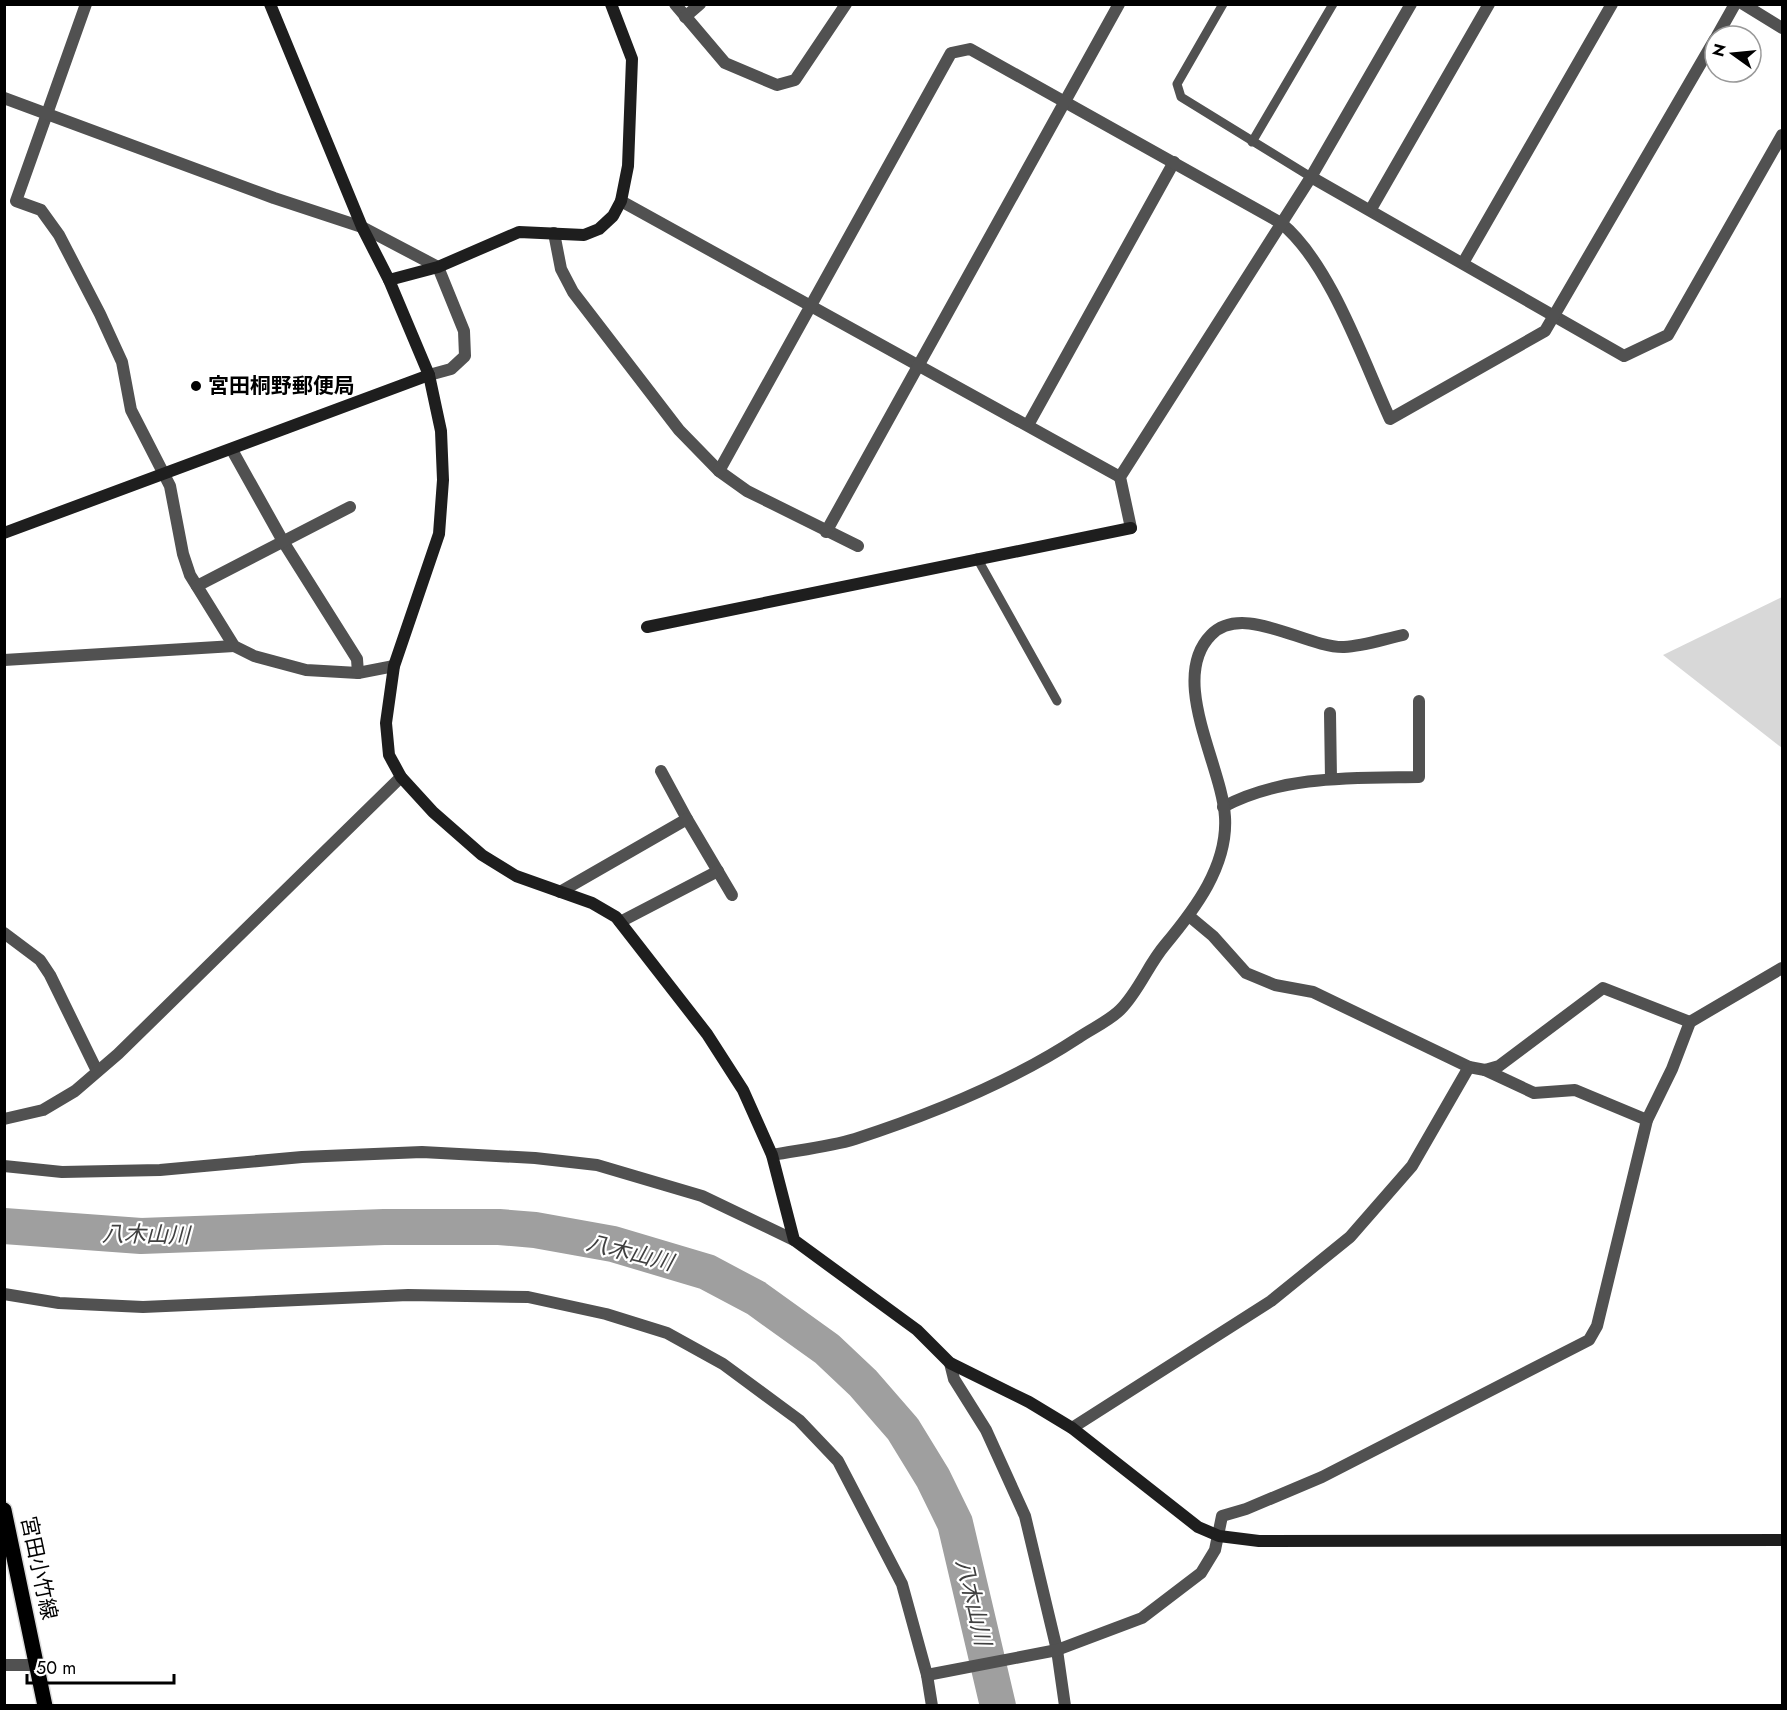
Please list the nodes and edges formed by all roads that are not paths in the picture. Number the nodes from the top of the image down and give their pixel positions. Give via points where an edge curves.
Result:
1 (86, 4) edge
2 (270, 4) edge
3 (611, 4) edge
4 (675, 4) edge
5 (700, 4) edge
6 (846, 4) edge
7 (1119, 4) edge
8 (1223, 4) edge
9 (1333, 4) edge
10 (1411, 4) edge
11 (1489, 4) edge
12 (1612, 4) edge
13 (1735, 4) edge
14 (1743, 4) edge
15 (685, 17) junction
16 (1724, 24) edge
17 (1782, 28) edge
18 (1703, 61) edge
19 (4, 98) edge
20 (1065, 102) junction
21 (48, 113) junction
22 (1782, 135) edge
23 (1252, 142) junction
24 (1778, 152) edge
25 (1174, 162) junction
26 (1311, 177) junction
27 (621, 201) junction
28 (1371, 209) junction
29 (1281, 223) junction
30 (362, 227) junction
31 (554, 233) junction
32 (1463, 263) junction
33 (438, 267) junction
34 (390, 280) junction
35 (810, 306) junction
36 (1555, 318) junction
37 (918, 368) junction
38 (429, 375) junction
39 (1028, 425) junction
40 (232, 450) junction
41 (719, 471) junction
42 (165, 474) junction
43 (1120, 477) junction
44 (350, 507) dead end
45 (825, 532) junction
46 (4, 533) edge
47 (284, 543) junction
48 (858, 546) dead end
49 (977, 558) junction
50 (196, 586) junction
51 (647, 627) dead end
52 (1403, 635) dead end
53 (234, 646) junction
54 (4, 660) edge
55 (394, 666) junction
56 (357, 673) junction
57 (1057, 701) dead end
58 (1419, 701) dead end
59 (1330, 713) dead end
60 (662, 771) dead end
61 (401, 777) junction
62 (1331, 779) junction
63 (1223, 807) junction
64 (687, 819) junction
65 (718, 871) junction
66 (560, 892) junction
67 (732, 896) dead end
68 (1189, 916) junction
69 (620, 922) junction
70 (4, 933) edge
71 (1782, 968) edge
72 (1690, 1022) junction
73 (1469, 1067) junction
74 (1485, 1070) junction
75 (97, 1071) junction
76 (4, 1119) edge
77 (1647, 1120) junction
78 (772, 1155) junction
79 (4, 1166) edge
80 (794, 1240) junction
81 (4, 1294) edge
82 (950, 1363) junction
83 (1072, 1428) junction
84 (4, 1510) edge
85 (1218, 1536) junction
86 (1782, 1540) edge
87 (1057, 1650) junction
88 (4, 1665) edge
89 (37, 1665) junction
90 (927, 1675) junction
91 (45, 1706) edge
92 (932, 1706) edge
93 (1065, 1706) edge

1 - 21 street
2 - 30 street
3 - 27 street via 632,59 628,166
4 - 15 street
5 - 15 street
6 - 15 street via 795,80 777,86 725,63
7 - 20 street
8 - 23 lane via 1177,84 1181,97
9 - 23 lane
10 - 26 street
11 - 28 street
12 - 32 street
13 - 16 street
14 - 17 street
18 - 36 street
19 - 21 street
20 - 25 street
20 - 35 street via 970,49 951,53
20 - 37 street
21 - 30 street
21 - 42 street via 16,201 41,210 63,243 122,362 131,410
22 - 24 street
23 - 26 lane
24 - 36 street via 1668,335 1624,356
25 - 29 street
25 - 39 street
26 - 28 street
26 - 29 street
27 - 31 street via 599,229 584,235
27 - 35 street
28 - 32 street
29 - 36 street via 1299,237 1324,275 1390,419 1545,331
29 - 43 street
30 - 33 street
30 - 34 street
31 - 33 street via 519,232
31 - 41 street via 561,269 573,292 679,430
32 - 36 street
33 - 34 street
33 - 38 street via 464,331 465,356 451,369
34 - 38 street
35 - 37 street
35 - 41 street
37 - 39 street
37 - 45 street
38 - 40 street
38 - 55 street via 441,430 439,534
39 - 43 street
40 - 42 street
40 - 47 street
41 - 45 street via 747,491
42 - 46 street
42 - 50 street via 175,505 183,555
43 - 49 street via 1131,528
44 - 47 street
45 - 48 street
47 - 50 street
47 - 56 street via 357,659
49 - 51 street
49 - 57 lane
50 - 53 street
52 - 63 street via 1343,647 1255,624 1235,623 1212,634 1197,655 1193,684
53 - 54 street
53 - 56 street via 254,656 306,670
55 - 56 street
55 - 61 street via 386,723 389,755
58 - 62 street via 1419,777
59 - 62 street
60 - 64 street
61 - 66 street via 433,812 482,855 516,876
61 - 75 street via 201,975
62 - 63 street via 1245,795
63 - 68 street via 1219,863
64 - 65 street
64 - 66 street
65 - 67 street
65 - 69 street
66 - 69 street via 592,903
68 - 73 street via 1246,973 1275,985 1313,992
68 - 78 street via 1118,1012 1043,1061 956,1101 854,1139
69 - 78 street via 707,1034 743,1090
70 - 75 street via 40,960
71 - 72 street
72 - 74 street via 1603,988 1499,1066
72 - 77 street
73 - 74 street
73 - 83 street via 1412,1166 1350,1237 1271,1301
74 - 77 street via 1534,1093 1575,1090
75 - 76 street via 75,1091 43,1110
77 - 85 street via 1597,1326 1589,1340 1322,1477 1222,1516
78 - 80 street
79 - 80 street via 62,1172 160,1170 302,1157 422,1152 535,1158 597,1165 702,1196
80 - 82 street via 917,1330
81 - 90 street via 59,1303 143,1307 408,1295 528,1297 606,1314 667,1333 723,1364 799,1420 838,1461 902,1584
82 - 83 street
82 - 87 street via 954,1379 986,1430 1025,1516
83 - 85 street via 1198,1527
84 - 89 main road, 宮田小竹線
85 - 86 street via 1259,1541
85 - 87 street via 1215,1550 1200,1573 1142,1617
87 - 90 street
87 - 93 street
88 - 89 street
89 - 91 main road, 宮田小竹線
90 - 92 street

